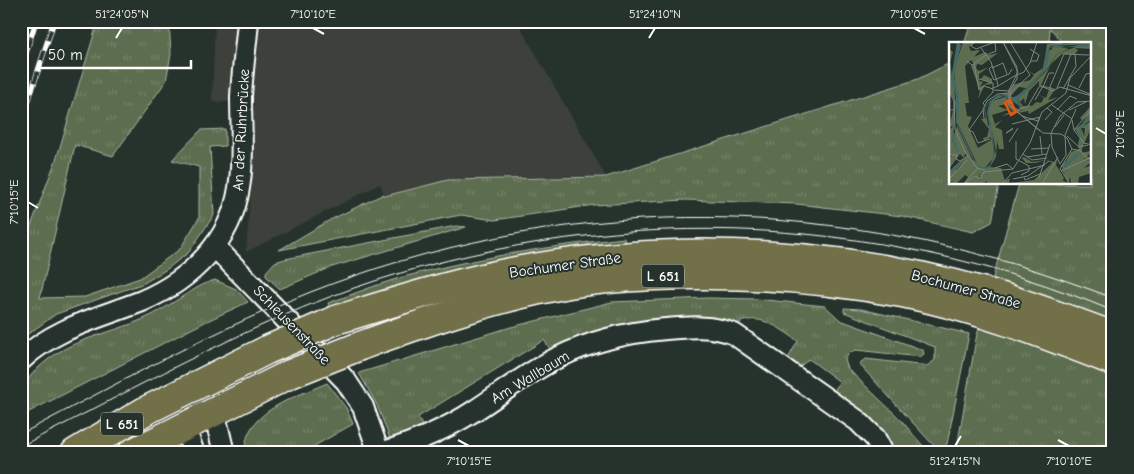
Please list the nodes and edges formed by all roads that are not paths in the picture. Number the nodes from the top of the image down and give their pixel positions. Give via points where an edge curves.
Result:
1 (248, 21) edge
2 (215, 247) junction
3 (954, 295) junction
4 (1113, 336) edge
5 (21, 360) edge
6 (1113, 361) edge
7 (199, 384) junction
8 (171, 398) junction
9 (363, 408) joint
10 (214, 411) junction
11 (184, 426) junction
12 (75, 453) edge
13 (132, 453) edge
14 (194, 453) edge
15 (224, 453) edge
16 (380, 453) edge
17 (883, 453) edge

1 - 2 street, An der Ruhrbrücke via 239,188 229,222
2 - 5 street, An der Ruhrbrücke via 172,285 142,301 61,331
2 - 9 street, Schleusenstraße via 346,381
3 - 4 main road, Bochumer Straße / L 651 via 1029,306
3 - 6 main road, Bochumer Straße / L 651 via 1019,326
3 - 7 main road, Bochumer Straße / L 651, bridge via 906,273 820,259 673,254 613,258 533,268 430,291 336,320
3 - 10 main road, Bochumer Straße / L 651, bridge via 903,293 803,279 727,275 610,279 570,284 488,303 360,346 290,374
7 - 8 main road, Bochumer Straße / L 651
7 - 10 main road
8 - 11 main road
8 - 12 main road, Bochumer Straße / L 651
9 - 16 street, Am Wallbaum
10 - 11 main road, Bochumer Straße / L 651
10 - 15 street
11 - 13 main road, Bochumer Straße / L 651
11 - 14 street
16 - 17 street, Am Wallbaum via 451,424 537,369 582,346 644,331 689,327 722,329 734,334 858,421 875,438

